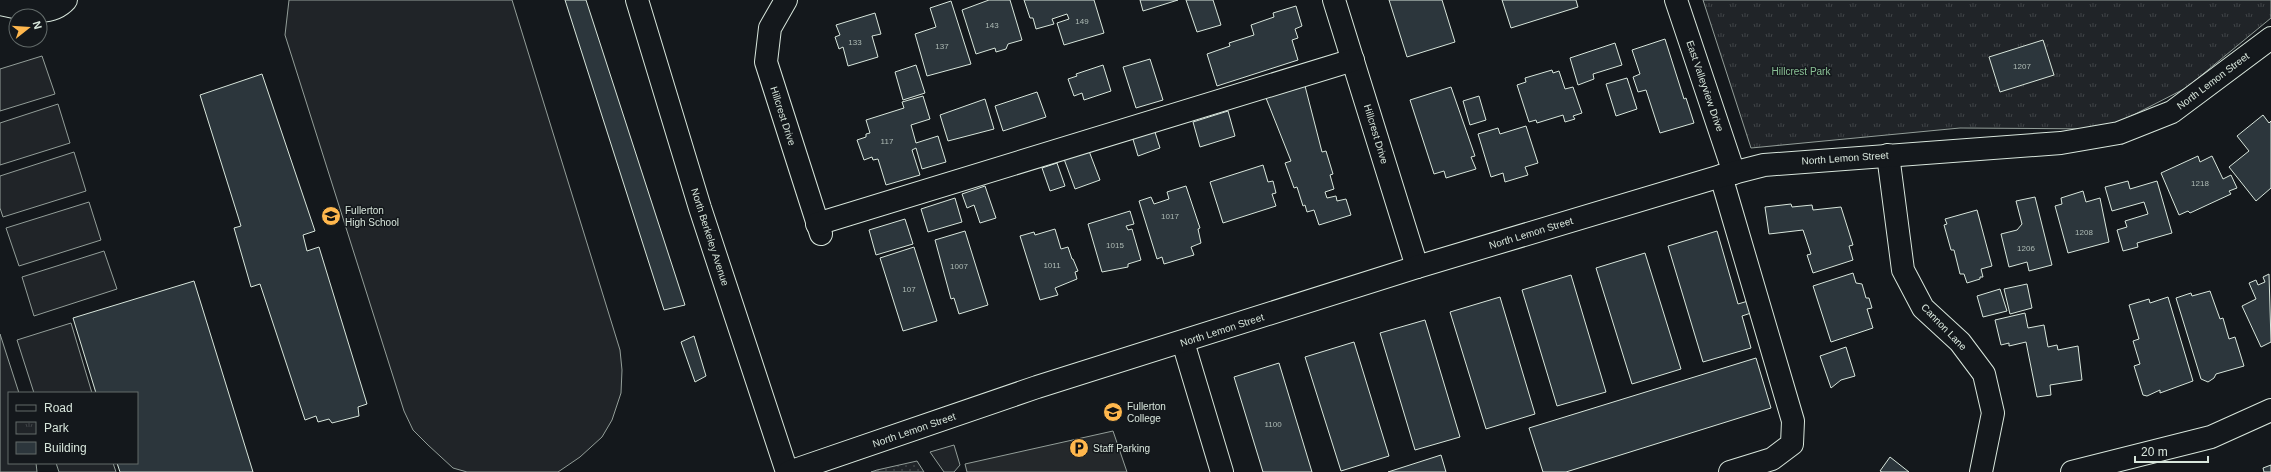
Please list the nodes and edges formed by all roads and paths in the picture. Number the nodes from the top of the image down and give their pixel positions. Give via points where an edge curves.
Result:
1 (66, 0) edge
2 (636, 0) edge
3 (786, 0) edge
4 (1334, 0) edge
5 (1676, 0) edge
6 (0, 4) edge
7 (2271, 38) edge
8 (1353, 60) junction
9 (1888, 155) junction
10 (1728, 174) junction
11 (1417, 267) junction
12 (1183, 342) junction
13 (2271, 410) edge
14 (788, 472) edge
15 (1222, 472) edge
16 (1730, 472) edge
17 (1981, 472) edge
18 (2072, 472) edge

1 - 6 street via 60,6 40,12
2 - 14 street, North Berkeley Avenue via 700,208
3 - 8 street, Hillcrest Drive via 770,28 766,62 819,229
4 - 8 street, Hillcrest Drive
5 - 10 street, East Valleyview Drive
7 - 9 street, North Lemon Street via 2172,112 2119,132 2061,142
8 - 11 street, Hillcrest Drive
9 - 10 street, North Lemon Street via 1764,165
9 - 17 street, Cannon Lane via 1903,270 1923,308 1960,342 1984,374 1993,414
10 - 11 street, North Lemon Street
10 - 16 street, East Valleyview Drive via 1793,421 1792,444 1772,459
11 - 12 street, North Lemon Street
12 - 14 street, North Lemon Street via 1037,387
12 - 15 street
13 - 18 street via 2211,437

